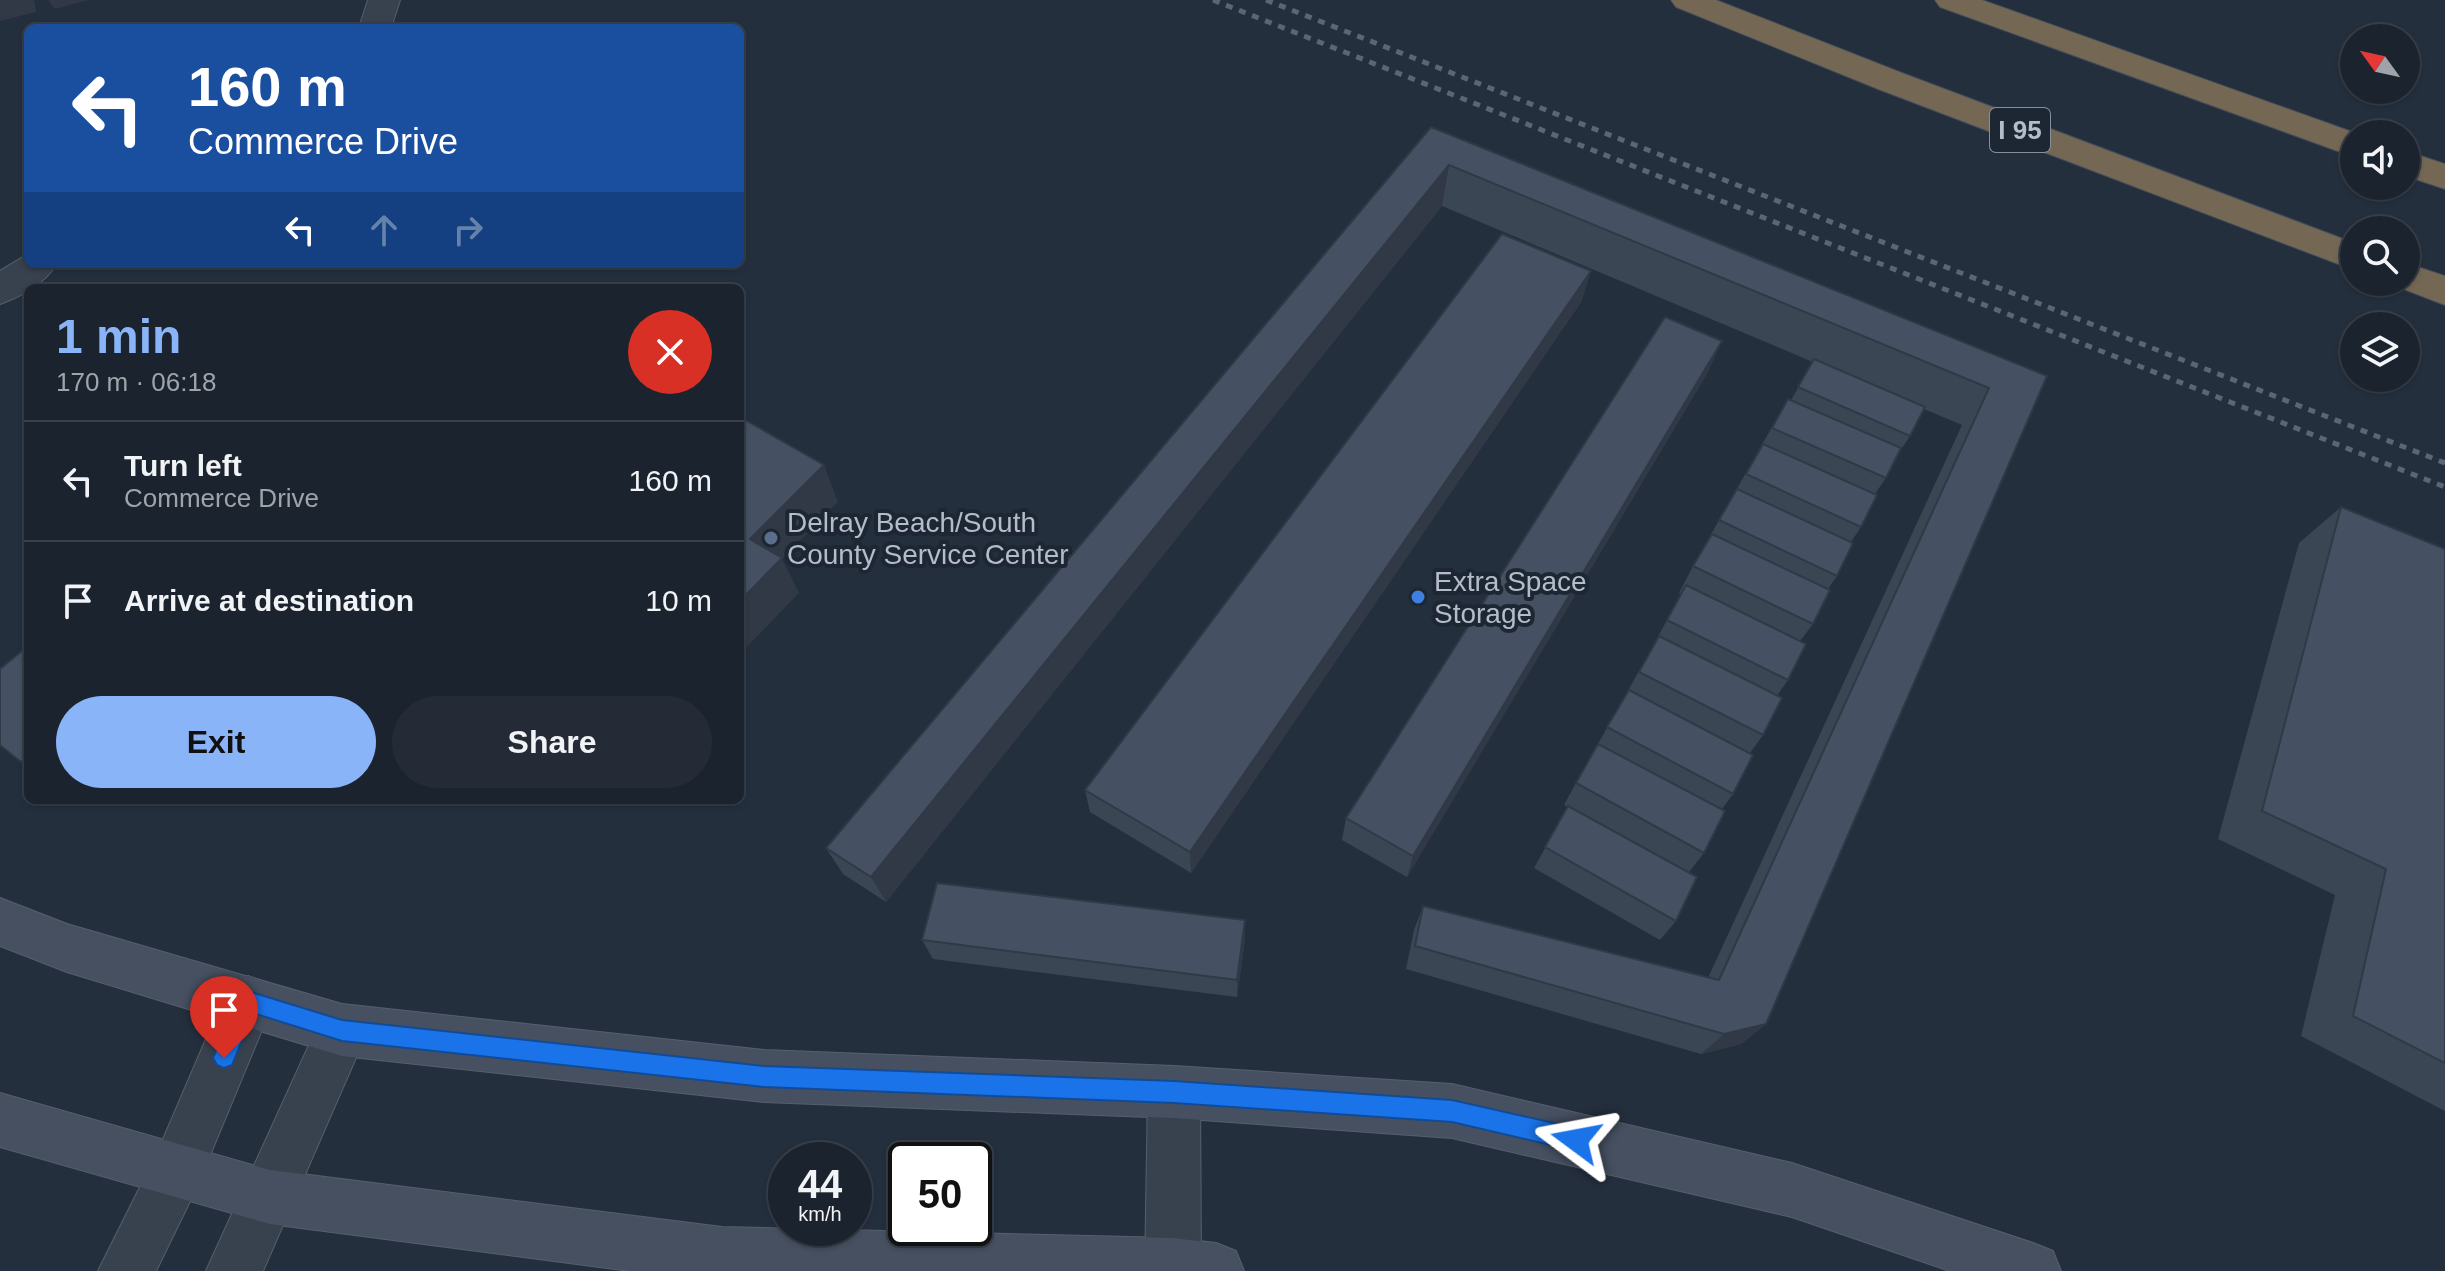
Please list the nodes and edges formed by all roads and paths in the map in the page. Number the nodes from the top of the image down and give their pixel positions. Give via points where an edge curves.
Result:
1 (384, 0) edge
2 (1687, 0) edge
3 (1951, 0) edge
4 (376, 24) edge
5 (2340, 140) edge
6 (2420, 168) edge
7 (2445, 177) edge
8 (2340, 252) edge
9 (32, 268) edge
10 (2420, 281) edge
11 (0, 290) edge
12 (2445, 291) edge
13 (0, 922) edge
14 (248, 1001) junction
15 (342, 1030) junction
16 (1174, 1092) junction
17 (0, 1120) edge
18 (177, 1170) junction
19 (270, 1197) junction
20 (1187, 1269) edge
21 (126, 1271) edge
22 (234, 1271) edge
23 (2033, 1271) edge

1 - 4 street
2 - 8 highway, I 95
3 - 5 highway
6 - 7 highway
9 - 11 street
10 - 12 highway
13 - 14 main road via 67,948
14 - 15 main road
14 - 18 street
15 - 16 main road via 764,1076
15 - 19 street
16 - 20 street
16 - 23 main road via 1452,1111 1792,1190
17 - 18 main road
18 - 19 main road
18 - 21 street
19 - 20 main road via 722,1255
19 - 22 street

